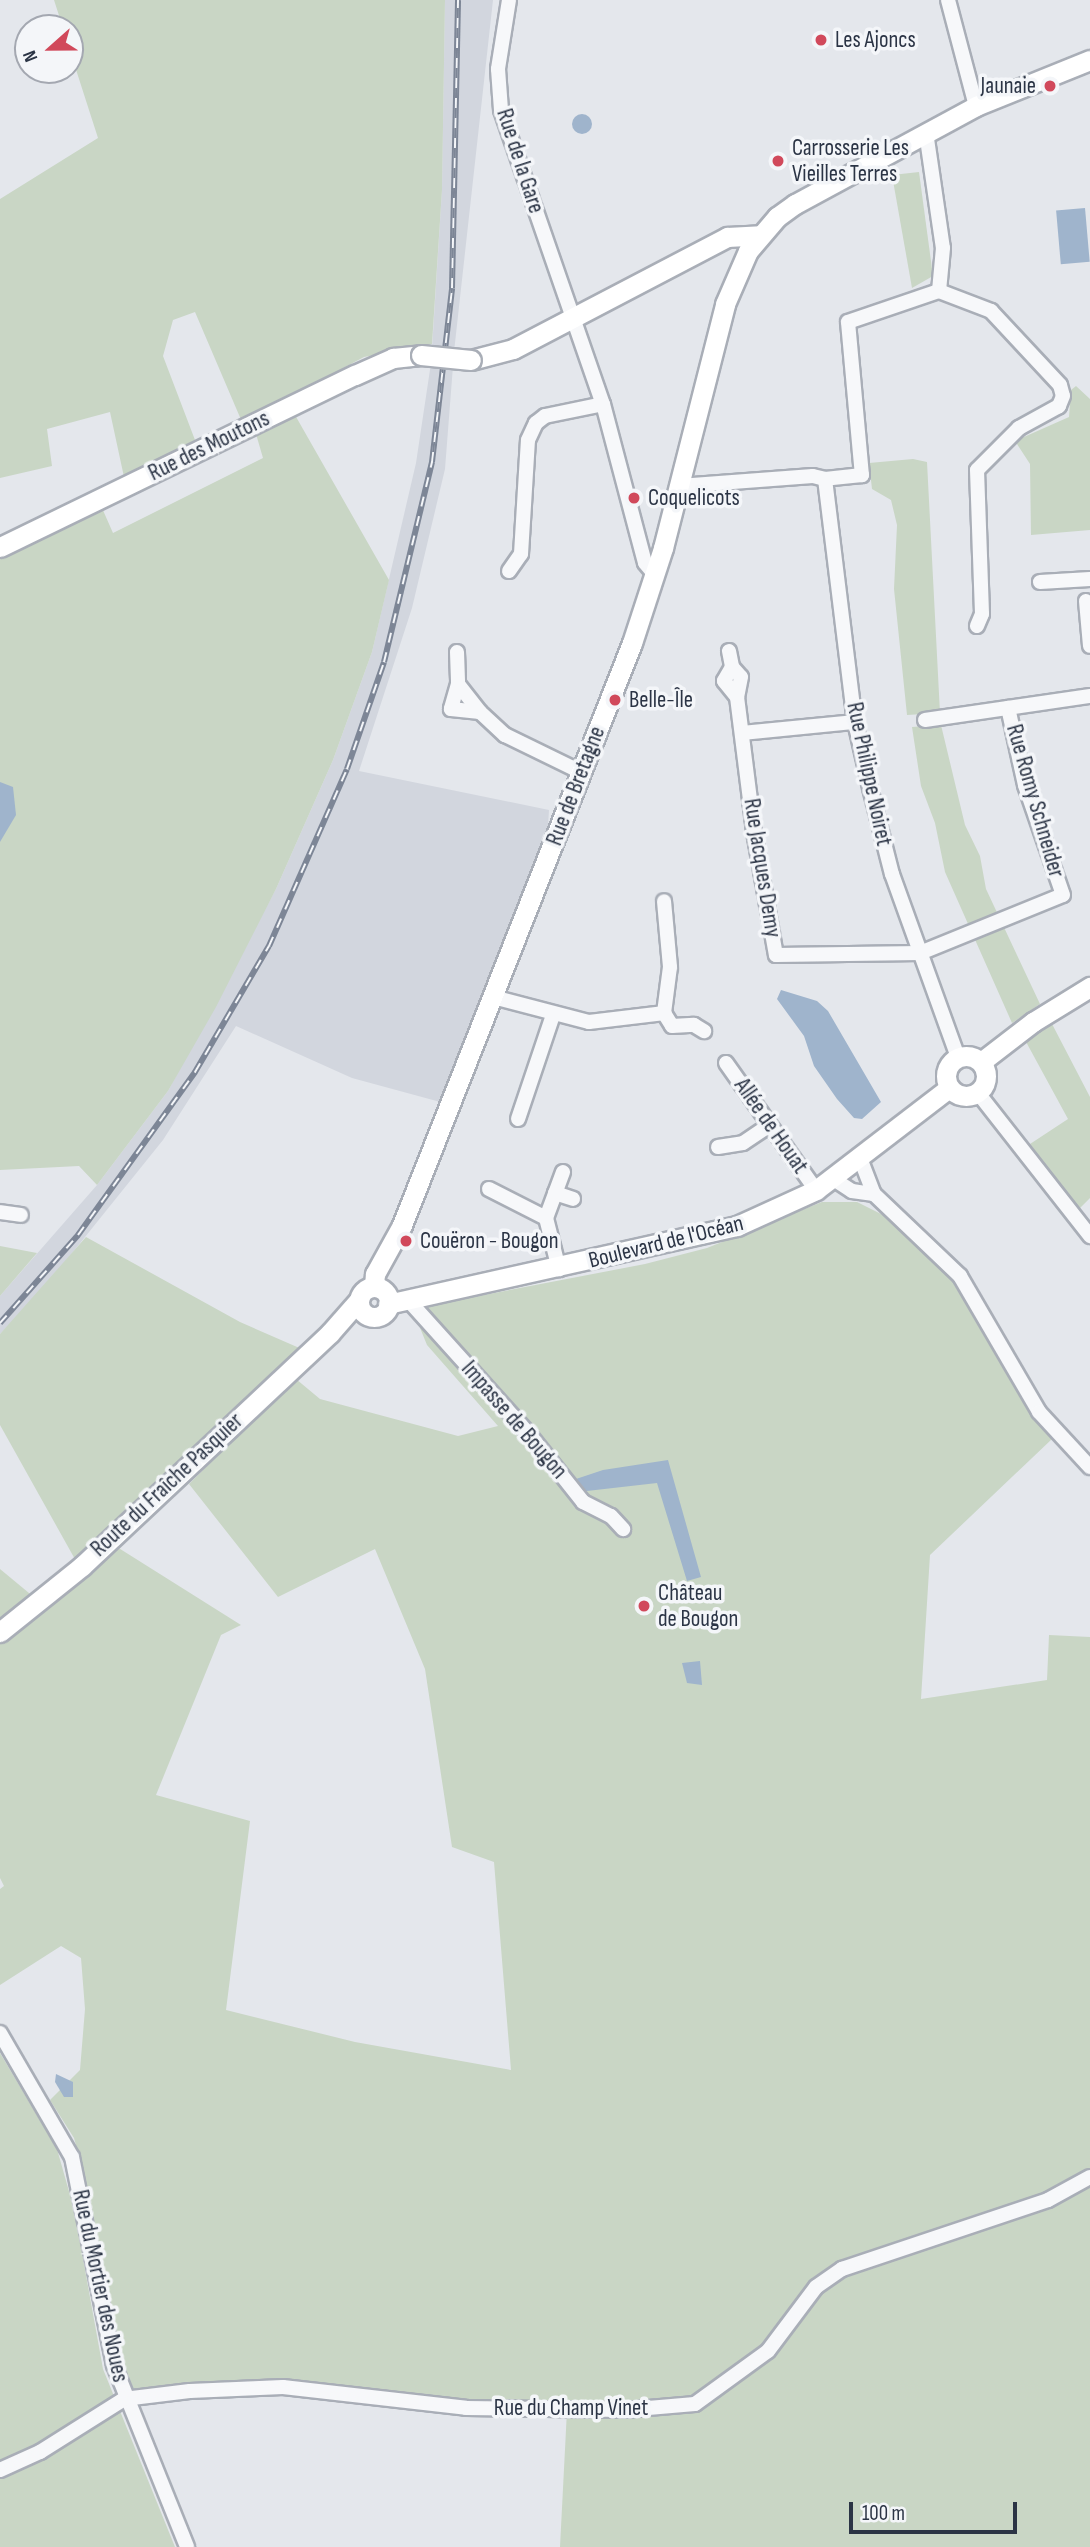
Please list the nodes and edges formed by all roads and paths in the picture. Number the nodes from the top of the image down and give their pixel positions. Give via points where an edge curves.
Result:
1 (509, 0) edge
2 (948, 0) edge
3 (1089, 62) edge
4 (976, 106) junction
5 (926, 132) junction
6 (760, 234) junction
7 (713, 246) junction
8 (748, 251) junction
9 (939, 290) junction
10 (573, 317) junction
11 (603, 404) junction
12 (825, 479) junction
13 (679, 486) junction
14 (0, 547) edge
15 (509, 571) dead end
16 (654, 575) junction
17 (1083, 580) edge
18 (1041, 582) dead end
19 (1088, 601) edge
20 (977, 626) dead end
21 (1090, 646) edge
22 (729, 651) dead end
23 (457, 652) dead end
24 (458, 684) junction
25 (1090, 696) edge
26 (1008, 708) junction
27 (480, 712) junction
28 (925, 720) dead end
29 (855, 722) junction
30 (742, 733) junction
31 (581, 772) junction
32 (664, 901) dead end
33 (988, 926) joint
34 (920, 953) junction
35 (1090, 987) edge
36 (493, 997) junction
37 (664, 1013) junction
38 (553, 1015) junction
39 (704, 1031) dead end
40 (958, 1057) junction
41 (981, 1062) junction
42 (726, 1063) dead end
43 (949, 1088) junction
44 (978, 1093) junction
45 (518, 1119) dead end
46 (770, 1125) junction
47 (718, 1147) dead end
48 (860, 1158) junction
49 (563, 1172) dead end
50 (824, 1184) junction
51 (489, 1189) dead end
52 (555, 1193) junction
53 (874, 1194) junction
54 (573, 1199) dead end
55 (0, 1212) edge
56 (21, 1215) dead end
57 (546, 1218) junction
58 (1090, 1236) edge
59 (559, 1269) junction
60 (367, 1301) junction
61 (411, 1302) junction
62 (1090, 1467) edge
63 (623, 1529) dead end
64 (0, 1632) edge
65 (0, 2033) edge
66 (1090, 2177) edge
67 (124, 2399) junction
68 (0, 2470) edge
69 (187, 2547) edge

1 - 10 street, Rue de la Gare via 500,45 500,110
2 - 4 street
3 - 4 main road, Rue de Bretagne
4 - 5 main road, Rue de Bretagne
5 - 6 main road, Rue de Bretagne via 795,204
5 - 9 street via 943,248
6 - 7 main road via 743,233
6 - 8 main road, Rue de Bretagne
7 - 8 main road
7 - 10 main road
8 - 13 main road, Rue de Bretagne via 725,304
9 - 12 street via 848,322 862,475
9 - 20 street via 991,311 1060,385 1063,396 1059,406 1019,428 977,470 982,614
10 - 11 street, Rue de la Gare
10 - 14 main road, Rue des Moutons, bridge via 513,349 471,360 421,355 393,358
11 - 15 street via 545,416 536,423 528,440 522,554
11 - 16 street, Rue de la Gare via 645,563
12 - 13 street via 813,476
12 - 29 street, Rue Philippe Noiret
13 - 16 main road, Rue de Bretagne
16 - 31 main road, Rue de Bretagne
17 - 18 street
17 - 19 street via 1078,602
19 - 21 street
22 - 30 street, Rue Jacques Demy via 732,667 724,681 737,697
23 - 24 street
24 - 27 street
24 - 27 street via 451,709
25 - 26 street
26 - 28 street
26 - 33 street, Rue Romy Schneider via 1025,785 1063,895
27 - 31 street via 506,735
29 - 30 street
29 - 34 street, Rue Philippe Noiret via 892,874
30 - 34 street, Rue Jacques Demy via 776,955
31 - 36 main road, Rue de Bretagne
32 - 37 street via 670,967
33 - 34 street, Rue Jacques Demy
34 - 40 street, Rue Philippe Noiret
35 - 41 main road
36 - 38 street
36 - 60 main road, Rue de Bretagne
37 - 38 street via 600,1023
37 - 39 street via 672,1026 694,1024
38 - 45 street
40 - 41 main road via 970,1056
40 - 43 main road via 946,1070
41 - 44 main road via 986,1079
42 - 46 street, Allée de Houat
43 - 44 main road via 959,1096
43 - 48 main road, Boulevard de l'Océan
44 - 58 street
46 - 47 street via 743,1143
46 - 50 street, Allée de Houat
48 - 50 main road, Boulevard de l'Océan
48 - 53 street
49 - 52 street
50 - 53 street
50 - 59 main road, Boulevard de l'Océan via 725,1230
51 - 57 street
52 - 54 street
52 - 57 street
53 - 62 street via 960,1276 1039,1412
55 - 56 street
57 - 59 street
59 - 61 main road, Boulevard de l'Océan
60 - 61 main road, Boulevard de l'Océan via 383,1291 388,1304
60 - 64 main road, Route du Fraîche Pasquier via 82,1566
61 - 63 street, Impasse de Bougon via 583,1502 611,1516
65 - 67 street, Rue du Mortier des Noues via 72,2157
66 - 67 street, Rue du Champ Vinet via 1048,2200 842,2269 817,2287 768,2351 695,2404 625,2410 466,2408 283,2387
67 - 68 street, Rue du Champ Vinet via 40,2452
67 - 69 street, Rue du Mortier des Noues

